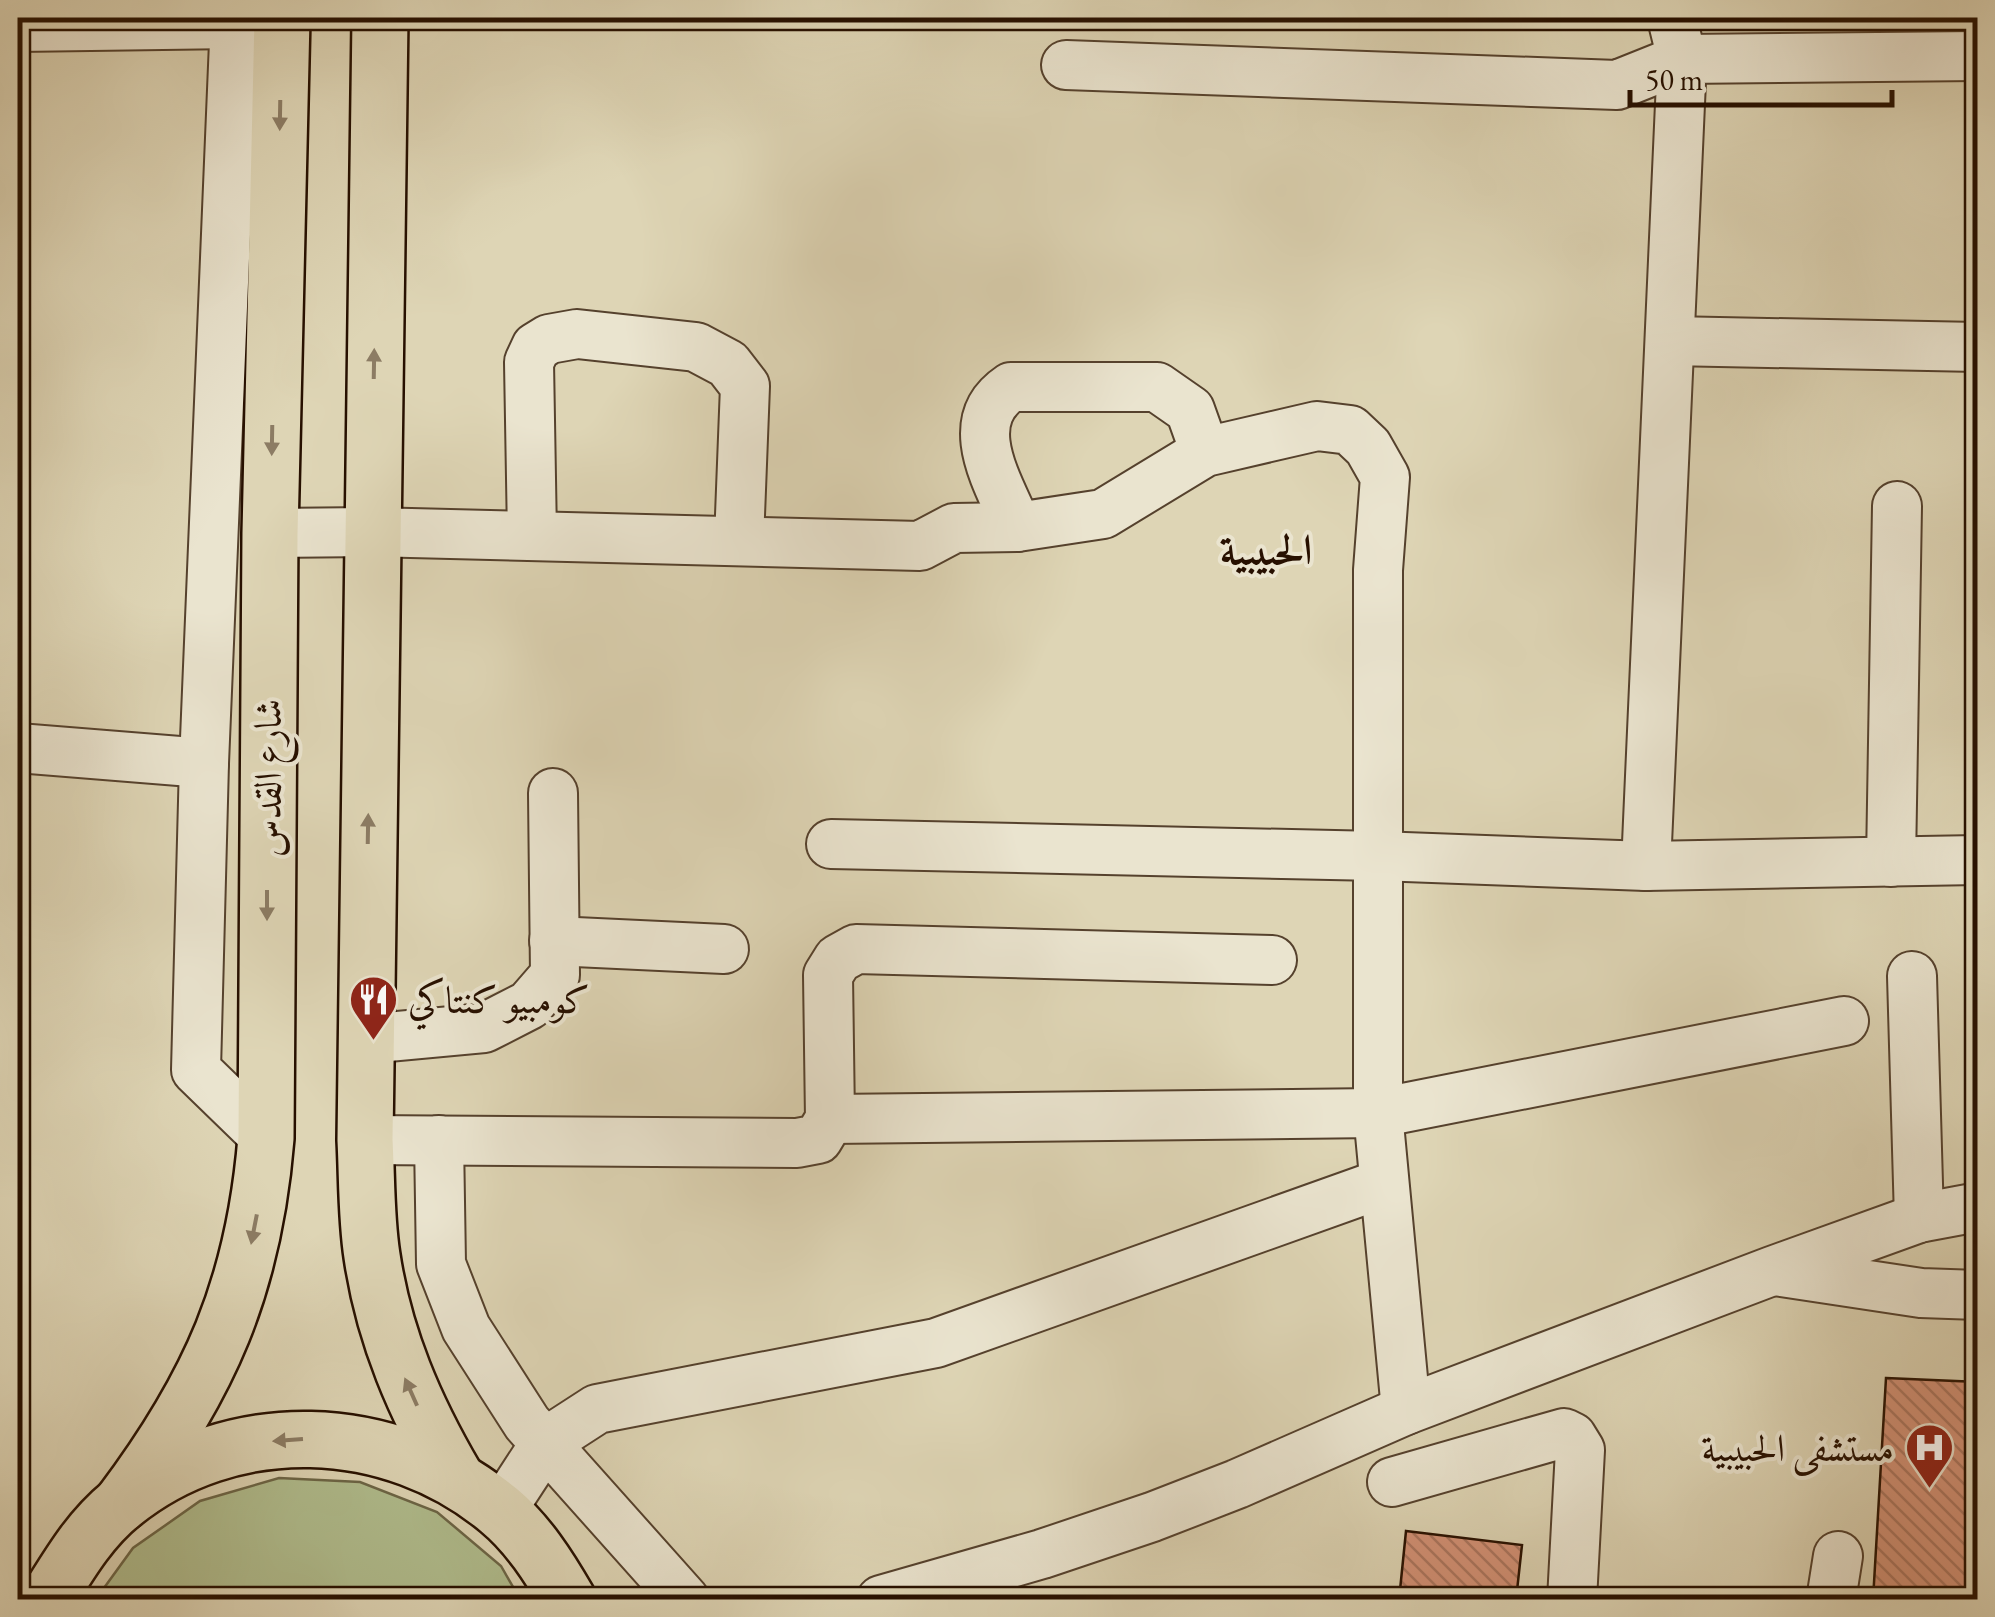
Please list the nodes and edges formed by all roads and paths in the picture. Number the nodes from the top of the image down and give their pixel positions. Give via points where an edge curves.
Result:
1 (380, 18) edge
2 (251, 20) edge
3 (18, 27) edge
4 (1677, 38) edge
5 (1978, 56) edge
6 (1066, 64) dead end
7 (1670, 341) junction
8 (1978, 347) edge
9 (1206, 452) junction
10 (1897, 506) dead end
11 (1018, 527) junction
12 (371, 532) junction
13 (270, 533) junction
14 (532, 536) junction
15 (739, 542) junction
16 (18, 748) edge
17 (204, 764) junction
18 (553, 793) dead end
19 (831, 844) dead end
20 (1378, 856) junction
21 (1978, 860) edge
22 (1892, 862) junction
23 (1646, 866) junction
24 (554, 941) junction
25 (724, 950) dead end
26 (1272, 960) dead end
27 (1912, 976) dead end
28 (1844, 1021) dead end
29 (366, 1038) junction
30 (1378, 1113) junction
31 (830, 1118) junction
32 (266, 1138) junction
33 (365, 1140) junction
34 (439, 1140) junction
35 (1384, 1182) junction
36 (1978, 1208) edge
37 (1919, 1218) junction
38 (1772, 1271) junction
39 (1978, 1294) edge
40 (1406, 1410) junction
41 (546, 1442) junction
42 (456, 1478) junction
43 (1392, 1482) dead end
44 (122, 1504) junction
45 (501, 1511) junction
46 (80, 1546) junction
47 (18, 1575) edge
48 (47, 1600) edge
49 (568, 1600) edge
50 (685, 1600) edge
51 (880, 1600) edge
52 (1572, 1600) edge

12 -> 1 main road
2 - 3 street
2 -> 13 main road, شارع القدس
2 - 17 street
4 - 5 street
4 - 6 street via 1617,85
4 - 7 street
7 - 8 street
7 - 23 street
9 - 11 street via 1104,514
9 - 11 street via 1190,410 1157,387 1012,387 994,399 984,444
9 - 20 street via 1317,426 1350,430 1385,477 1378,570
10 - 22 street
11 - 15 street via 954,528 920,546
12 - 13 street
12 - 14 street
29 -> 12 main road
13 -> 32 main road, شارع القدس
14 - 15 street
14 - 15 street via 529,362 536,346 577,334 696,347 728,364 745,386
16 - 17 street
17 - 32 street via 196,1070
18 - 24 street
19 - 20 street
20 - 23 street
20 - 30 street
21 - 22 street
22 - 23 street
24 - 25 street
24 - 29 street via 554,975 529,1005 484,1028
26 - 31 street via 856,949 828,975
27 - 37 street
28 - 30 street
29 - 33 main road
30 - 31 street
30 - 35 street
31 - 34 street via 818,1139 797,1143
32 -> 44 main road, شارع القدس via 253,1237 224,1332 179,1422
33 - 34 street
42 -> 33 main road via 417,1407 388,1331 371,1251
34 - 41 street via 441,1264 466,1328
35 - 40 street
35 - 41 street via 936,1343 596,1409
36 - 37 street
37 - 38 street
38 - 39 street via 1921,1293
38 - 40 street
40 - 51 street via 1152,1517
41 - 45 street
41 - 50 street
42 -> 44 main road via 391,1449 320,1437 249,1442 182,1465
42 - 45 main road
43 - 52 street via 1572,1436 1580,1450
44 - 46 main road
45 - 49 main road
46 - 47 main road
46 - 48 main road

